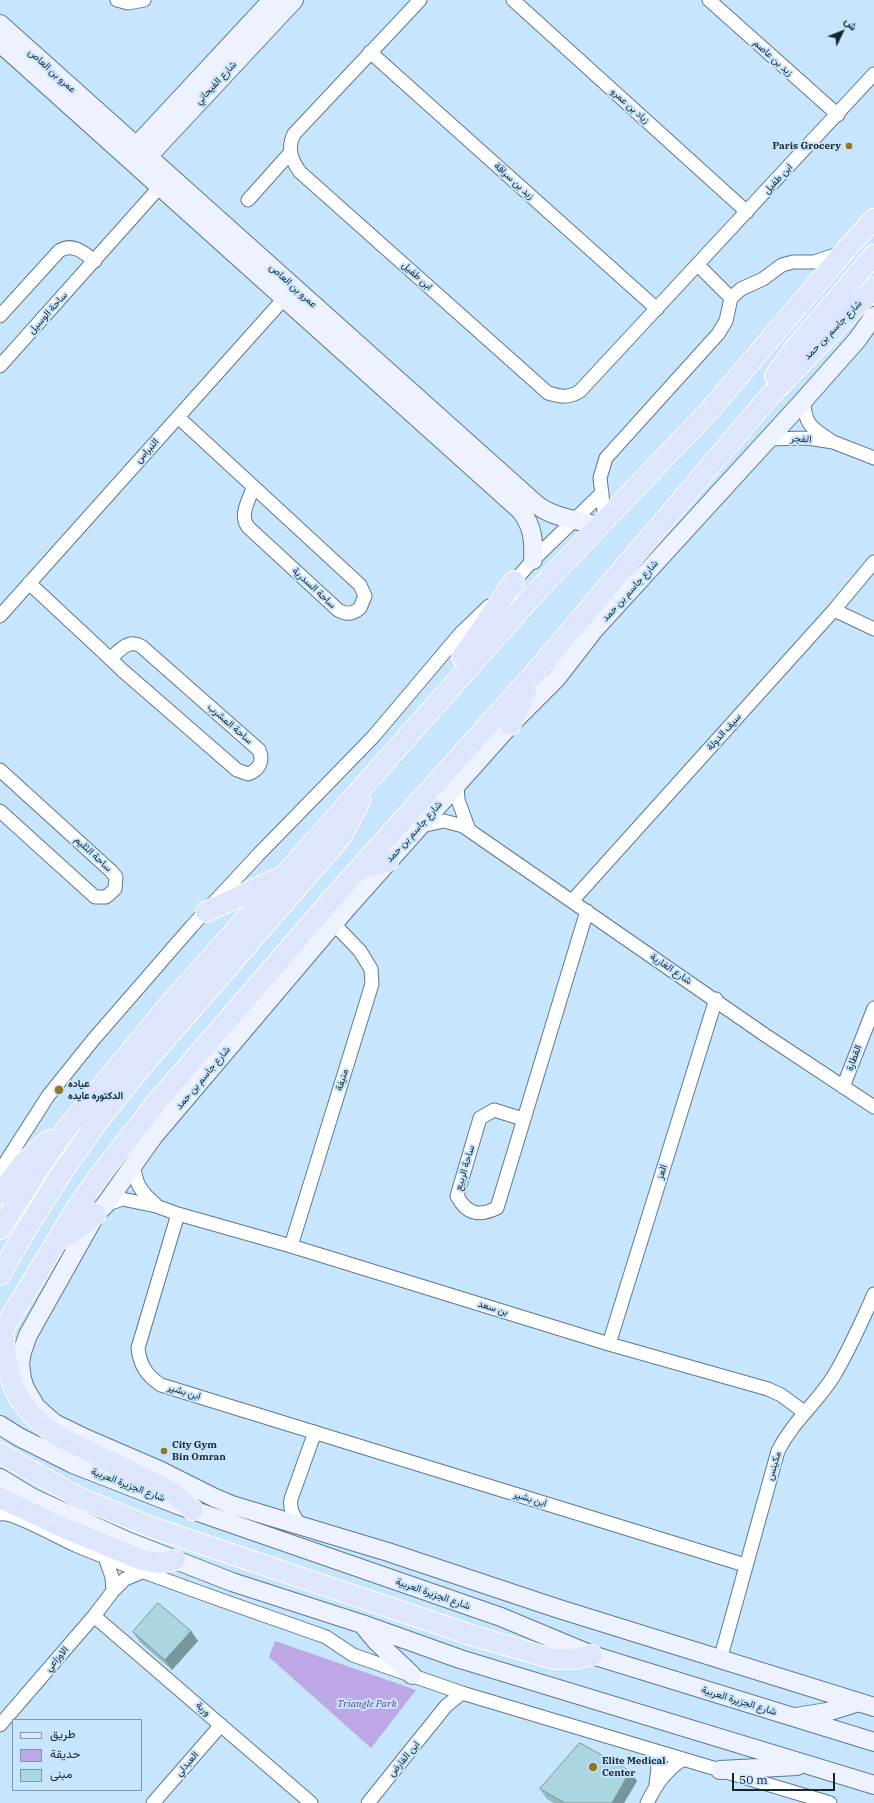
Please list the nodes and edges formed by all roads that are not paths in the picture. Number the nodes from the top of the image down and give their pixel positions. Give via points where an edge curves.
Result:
1 (117, 0) edge
2 (144, 0) edge
3 (272, 0) edge
4 (294, 0) edge
5 (420, 0) edge
6 (513, 0) edge
7 (709, 0) edge
8 (2, 37) edge
9 (370, 52) junction
10 (874, 74) edge
11 (838, 115) junction
12 (168, 134) junction
13 (290, 153) junction
14 (137, 156) junction
15 (165, 182) junction
16 (248, 200) dead end
17 (747, 212) junction
18 (874, 219) edge
19 (844, 252) junction
20 (874, 255) edge
21 (95, 260) junction
22 (698, 265) junction
23 (874, 288) edge
24 (289, 292) junction
25 (731, 298) junction
26 (657, 309) junction
27 (0, 316) edge
28 (874, 316) edge
29 (0, 366) edge
30 (769, 397) junction
31 (804, 400) junction
32 (178, 417) junction
33 (769, 439) junction
34 (833, 442) junction
35 (874, 458) edge
36 (483, 467) junction
37 (253, 488) junction
38 (602, 493) junction
39 (575, 519) junction
40 (602, 523) junction
41 (533, 560) junction
42 (874, 562) edge
43 (514, 581) junction
44 (29, 583) junction
45 (834, 610) junction
46 (0, 616) edge
47 (874, 629) edge
48 (110, 659) junction
49 (532, 676) junction
50 (452, 686) junction
51 (510, 724) junction
52 (0, 770) edge
53 (368, 780) junction
54 (457, 784) junction
55 (0, 811) edge
56 (421, 826) junction
57 (469, 830) junction
58 (388, 861) junction
59 (358, 870) junction
60 (286, 873) junction
61 (572, 901) junction
62 (587, 911) junction
63 (206, 912) junction
64 (334, 924) junction
65 (716, 999) junction
66 (874, 1008) edge
67 (843, 1087) junction
68 (874, 1107) edge
69 (523, 1119) junction
70 (67, 1128) junction
71 (133, 1163) junction
72 (0, 1171) edge
73 (0, 1194) edge
74 (156, 1206) junction
75 (100, 1209) junction
76 (178, 1214) junction
77 (0, 1229) edge
78 (58, 1241) junction
79 (291, 1246) junction
80 (0, 1275) edge
81 (874, 1294) edge
82 (2, 1332) edge
83 (609, 1344) junction
84 (804, 1412) junction
85 (0, 1425) edge
86 (315, 1432) junction
87 (0, 1453) edge
88 (0, 1478) edge
89 (0, 1498) edge
90 (192, 1510) junction
91 (0, 1514) edge
92 (301, 1527) junction
93 (352, 1542) junction
94 (315, 1553) junction
95 (105, 1557) junction
96 (175, 1560) junction
97 (745, 1565) junction
98 (142, 1572) junction
99 (113, 1591) junction
100 (94, 1616) junction
101 (362, 1624) junction
102 (592, 1655) junction
103 (720, 1660) junction
104 (412, 1676) junction
105 (434, 1683) junction
106 (462, 1693) junction
107 (856, 1703) junction
108 (874, 1707) edge
109 (440, 1714) junction
110 (794, 1718) junction
111 (0, 1725) edge
112 (221, 1725) junction
113 (874, 1742) edge
114 (654, 1750) junction
115 (683, 1759) junction
116 (811, 1766) junction
117 (720, 1770) junction
118 (874, 1785) edge
119 (656, 1786) junction
120 (153, 1803) edge
121 (311, 1803) edge
122 (368, 1803) edge
123 (647, 1803) edge
124 (830, 1803) edge

1 - 2 street via 128,3
3 - 14 street, شارع الفيحاني
4 - 12 street, شارع الفيحاني
5 - 9 street
6 - 17 street, زياد بن عمرو
7 - 11 street, زيد بن عاصم
8 - 14 street, عمرو بن العاص
9 - 13 street via 294,134 290,142
9 - 26 street, زيد بن سراقة
10 - 11 street, ابن طفيل
11 - 17 street, ابن طفيل
12 - 14 street, شارع الفيحاني
12 - 15 street via 164,151
13 - 16 street
13 - 26 street, ابن طفيل via 300,172 548,393 565,397 580,391
14 - 15 street, عمرو بن العاص
15 - 21 street, ساحة الوسيل
15 - 24 street, عمرو بن العاص
17 - 22 street, ابن طفيل
18 - 19 main road
19 - 25 street via 814,262 782,265 741,289
19 - 40 main road via 710,410
20 - 30 main road via 782,365 772,383
21 - 27 street via 74,247 64,248
21 - 29 street, ساحة الوسيل
22 - 25 street
22 - 26 street, ابن طفيل
23 - 30 main road, شارع جاسم بن حمد
24 - 32 street, النبراس
24 - 36 street, عمرو بن العاص
25 - 38 street via 726,321 718,334 606,458 600,478
28 - 31 street, شارع جاسم بن حمد via 857,340
30 - 49 main road, شارع جاسم بن حمد
31 - 33 street, شارع جاسم بن حمد
31 - 34 street, الفجر via 804,411 810,425
32 - 37 street, ساحة السدرية
32 - 44 street, النبراس
33 - 34 street, الفجر via 808,438
33 - 51 street, شارع جاسم بن حمد via 594,630 556,679
34 - 35 street, الفجر
36 - 39 street, عمرو بن العاص via 542,509 561,517
36 - 41 street, عمرو بن العاص via 529,524 534,542
37 - 37 street, ساحة السدرية via 244,512 248,527 338,610 350,614 360,608 365,596 360,585
38 - 39 street
38 - 40 street
39 - 40 street, عمرو بن العاص
39 - 41 street
40 - 50 main road
41 - 43 street
42 - 45 street, سيف الدولة
43 - 50 main road via 462,658
43 - 63 street via 460,634 373,737
44 - 46 street, النبراس
44 - 48 street, ساحة المشرب
45 - 47 street
45 - 61 street, سيف الدولة
48 - 48 street, ساحة المشرب via 237,770 248,774 258,768 261,761 259,750 141,646 128,644
49 - 51 main road
49 - 59 main road, شارع جاسم بن حمد
50 - 53 main road
51 - 54 street, شارع جاسم بن حمد
52 - 55 street, ساحة الثليم via 111,870 116,877 115,890 106,897 95,897
53 - 60 main road
53 - 80 main road via 358,806 341,837 139,1070 98,1121 55,1184
54 - 56 street, شارع جاسم بن حمد
54 - 57 street via 458,800
56 - 57 street, شارع الغارية via 444,821
56 - 58 street, شارع جاسم بن حمد
57 - 61 street, شارع الغارية
58 - 59 main road
58 - 64 street, شارع جاسم بن حمد
59 - 78 main road, شارع جاسم بن حمد via 157,1102 98,1176
60 - 63 main road
60 - 70 main road via 168,1006
61 - 62 street, شارع الغارية
62 - 65 street, شارع الغارية
62 - 69 street, ساحة الربيع
63 - 72 street via 93,1040 48,1096
64 - 71 street, شارع جاسم بن حمد
64 - 79 street, منيفة via 360,951 371,969 372,984
65 - 67 street, شارع الغارية
65 - 83 street, العز
66 - 67 street, القطارة
67 - 68 street, شارع الغارية
69 - 69 street, ساحة الربيع via 494,1110 480,1118 457,1196 462,1206 473,1213 486,1213 497,1208
70 - 73 main road via 48,1140 22,1164
70 - 77 main road
71 - 74 street via 135,1180 142,1192
71 - 75 street, شارع جاسم بن حمد
74 - 75 street, بن سعد via 122,1199
74 - 76 street, بن سعد
75 - 78 main road via 79,1228
75 - 92 street, شارع جاسم بن حمد via 28,1335 20,1363 22,1379 33,1403 43,1415 67,1429 215,1498
76 - 79 street, بن سعد
76 - 86 street, ابن بشير via 138,1348 139,1359 144,1369 161,1385
78 - 82 main road, شارع جاسم بن حمد
79 - 83 street, بن سعد
81 - 84 street, مكينس via 833,1377
82 - 90 main road via 12,1387 40,1424 56,1435 172,1493
83 - 84 street, بن سعد via 768,1390 787,1399
84 - 97 street, مكينس via 778,1451
85 - 90 street, شارع الجزيرة العربية via 73,1464
86 - 92 street via 291,1498 293,1515
86 - 97 street, ابن بشير
87 - 102 main road via 80,1498 151,1527 474,1636 553,1659
88 - 96 street via 40,1501
89 - 96 main road via 66,1529 142,1560 158,1563
90 - 94 street, شارع الجزيرة العربية
91 - 95 street via 6,1513 19,1518
92 - 93 street
93 - 94 street
93 - 103 street
94 - 102 street, شارع الجزيرة العربية via 501,1617
95 - 98 street
95 - 99 street via 112,1577
96 - 101 street via 232,1582
97 - 103 street, مكينس
98 - 99 street, الاوزاعي via 125,1579
98 - 104 street via 326,1637 353,1655
99 - 100 street, الاوزاعي
100 - 111 street, الاوزاعي
100 - 112 street, وربة
101 - 104 street
101 - 116 street via 460,1659
102 - 110 street, شارع الجزيرة العربية
103 - 107 street
104 - 105 street
105 - 106 street
105 - 109 street via 441,1698
106 - 109 street, ابن الفارض
106 - 114 street
107 - 108 street
107 - 110 street
109 - 122 street, ابن الفارض
110 - 113 street, شارع الجزيرة العربية
112 - 120 street, العبدلي
112 - 121 street, وربة
114 - 115 street
114 - 119 street via 658,1768
115 - 117 street
115 - 119 street via 667,1771
116 - 117 street
116 - 118 street
117 - 124 street
119 - 123 street

